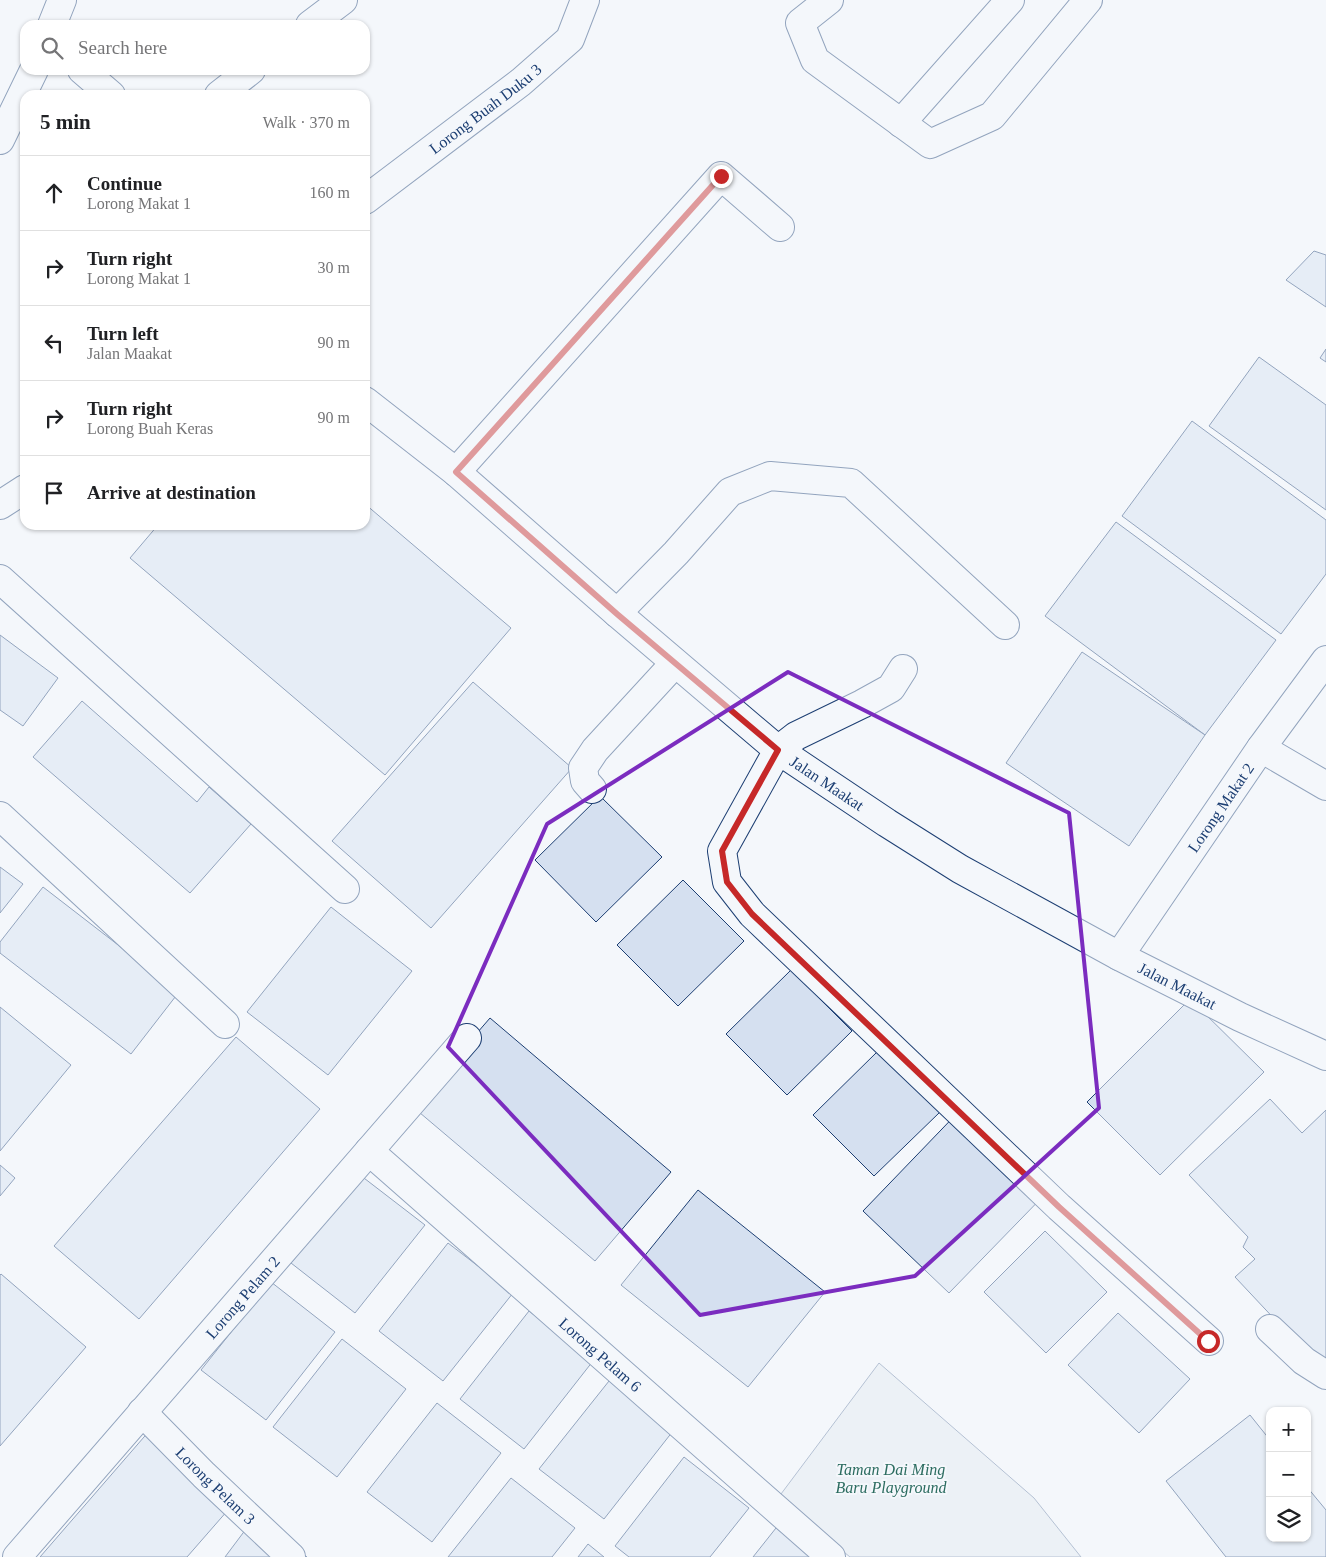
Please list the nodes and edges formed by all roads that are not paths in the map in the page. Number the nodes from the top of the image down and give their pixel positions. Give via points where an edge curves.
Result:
1 (62, 0) edge
2 (342, 0) edge
3 (585, 0) edge
4 (829, 0) edge
5 (1010, 0) edge
6 (1088, 0) edge
7 (54, 20) edge
8 (316, 20) edge
9 (32, 75) edge
10 (88, 75) edge
11 (245, 75) edge
12 (24, 90) edge
13 (105, 90) edge
14 (226, 90) edge
15 (20, 99) edge
16 (901, 123) junction
17 (0, 140) edge
18 (370, 196) edge
19 (780, 227) dead end
20 (370, 405) edge
21 (456, 472) junction
22 (20, 492) edge
23 (0, 505) edge
24 (0, 579) edge
25 (617, 614) junction
26 (1005, 625) dead end
27 (1326, 660) edge
28 (675, 663) junction
29 (903, 669) dead end
30 (1261, 748) junction
31 (778, 750) junction
32 (1326, 786) edge
33 (592, 789) dead end
34 (0, 816) edge
35 (345, 889) dead end
36 (1119, 956) junction
37 (225, 1024) dead end
38 (467, 1038) dead end
39 (1326, 1056) edge
40 (369, 1151) junction
41 (1270, 1329) dead end
42 (1208, 1341) dead end
43 (1326, 1375) edge
44 (142, 1412) junction
45 (18, 1557) edge
46 (291, 1557) edge
47 (831, 1557) edge

1 - 7 street
2 - 8 street
3 - 18 street, Lorong Buah Duku 3 via 570,39 521,82
4 - 16 street via 800,23 815,60
5 - 16 street
6 - 16 street via 992,116 930,144
9 - 12 street
10 - 13 street
11 - 14 street
15 - 17 street
19 - 21 street via 721,176
20 - 21 street, Jalan Maakat
21 - 25 street, Jalan Maakat
22 - 23 street
24 - 35 street
25 - 26 street via 730,492 770,476 852,483
25 - 28 street, Jalan Maakat
27 - 30 street, Lorong Makat 2
28 - 31 street, Jalan Maakat
28 - 33 street via 595,750 584,768 586,781
29 - 31 street via 891,688 796,736
30 - 32 street
30 - 36 street, Lorong Makat 2
31 - 36 street, Jalan Maakat via 960,869
31 - 42 street via 722,851 727,882 752,914 1059,1207
34 - 37 street
36 - 39 street, Jalan Maakat
38 - 40 street, Lorong Pelam 2
40 - 44 street, Lorong Pelam 2
40 - 47 street, Lorong Pelam 6
41 - 43 street
44 - 45 street, Lorong Pelam 2
44 - 46 street, Lorong Pelam 3

